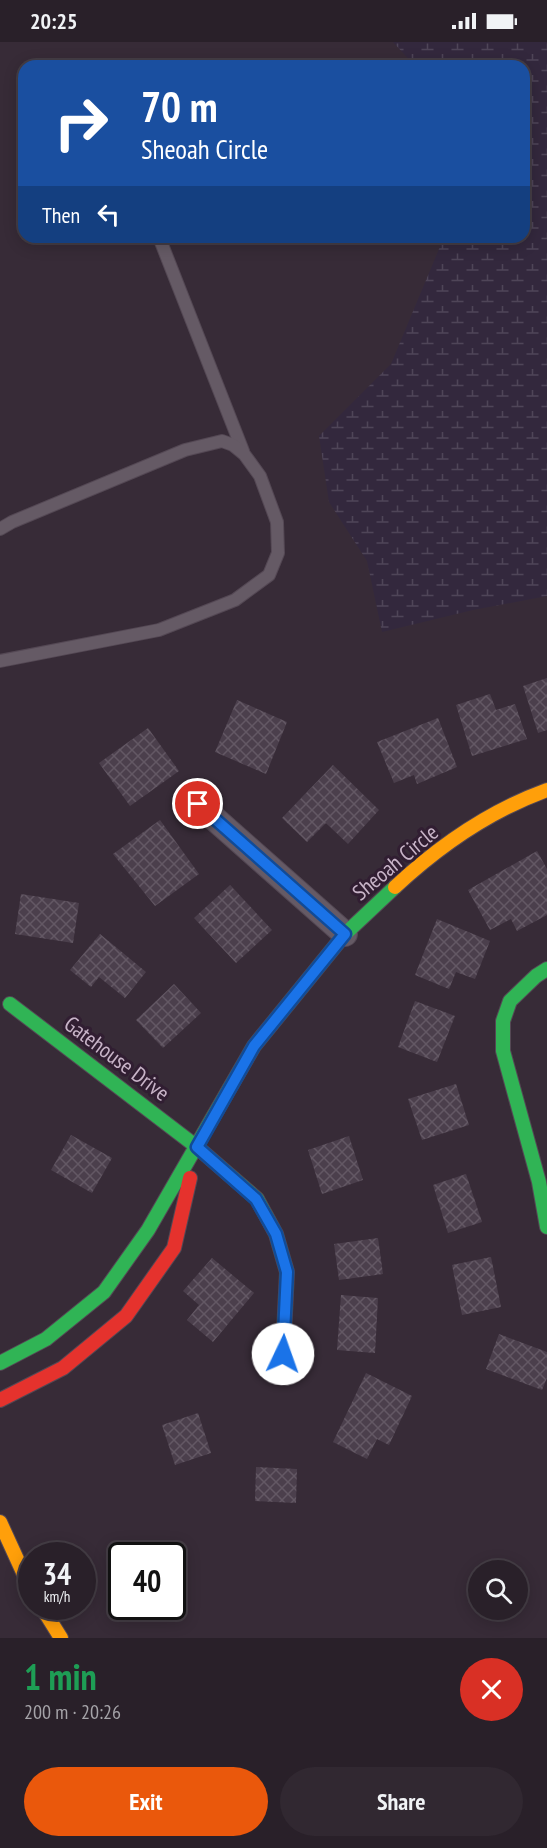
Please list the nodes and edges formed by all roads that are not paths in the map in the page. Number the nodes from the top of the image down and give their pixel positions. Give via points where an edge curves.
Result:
1 (161, 243) edge
2 (244, 454) junction
3 (0, 530) edge
4 (0, 661) edge
5 (547, 790) edge
6 (198, 804) dead end
7 (345, 934) junction
8 (547, 969) edge
9 (10, 1004) dead end
10 (197, 1147) junction
11 (547, 1227) edge
12 (283, 1354) dead end
13 (0, 1363) edge
14 (0, 1400) edge
15 (0, 1522) edge
16 (18, 1561) edge
17 (50, 1620) edge
18 (61, 1638) edge

1 - 2 lane
2 - 3 lane via 222,441 185,450
2 - 4 lane via 261,476 278,522 278,553 268,575 235,600 159,630
5 - 7 street, Sheoah Circle via 483,819 422,861
6 - 7 street
7 - 10 street, Sheoah Circle via 254,1046
8 - 11 street via 510,1001 503,1021 503,1052 539,1182
9 - 10 street, Gatehouse Drive
10 - 12 street, Gatehouse Drive via 256,1199 276,1234 287,1272
10 - 13 street, Sheoah Circle via 148,1230 104,1292 46,1339
10 - 14 street, Sheoah Circle via 174,1248 126,1316 63,1368
15 - 16 street
17 - 18 street

